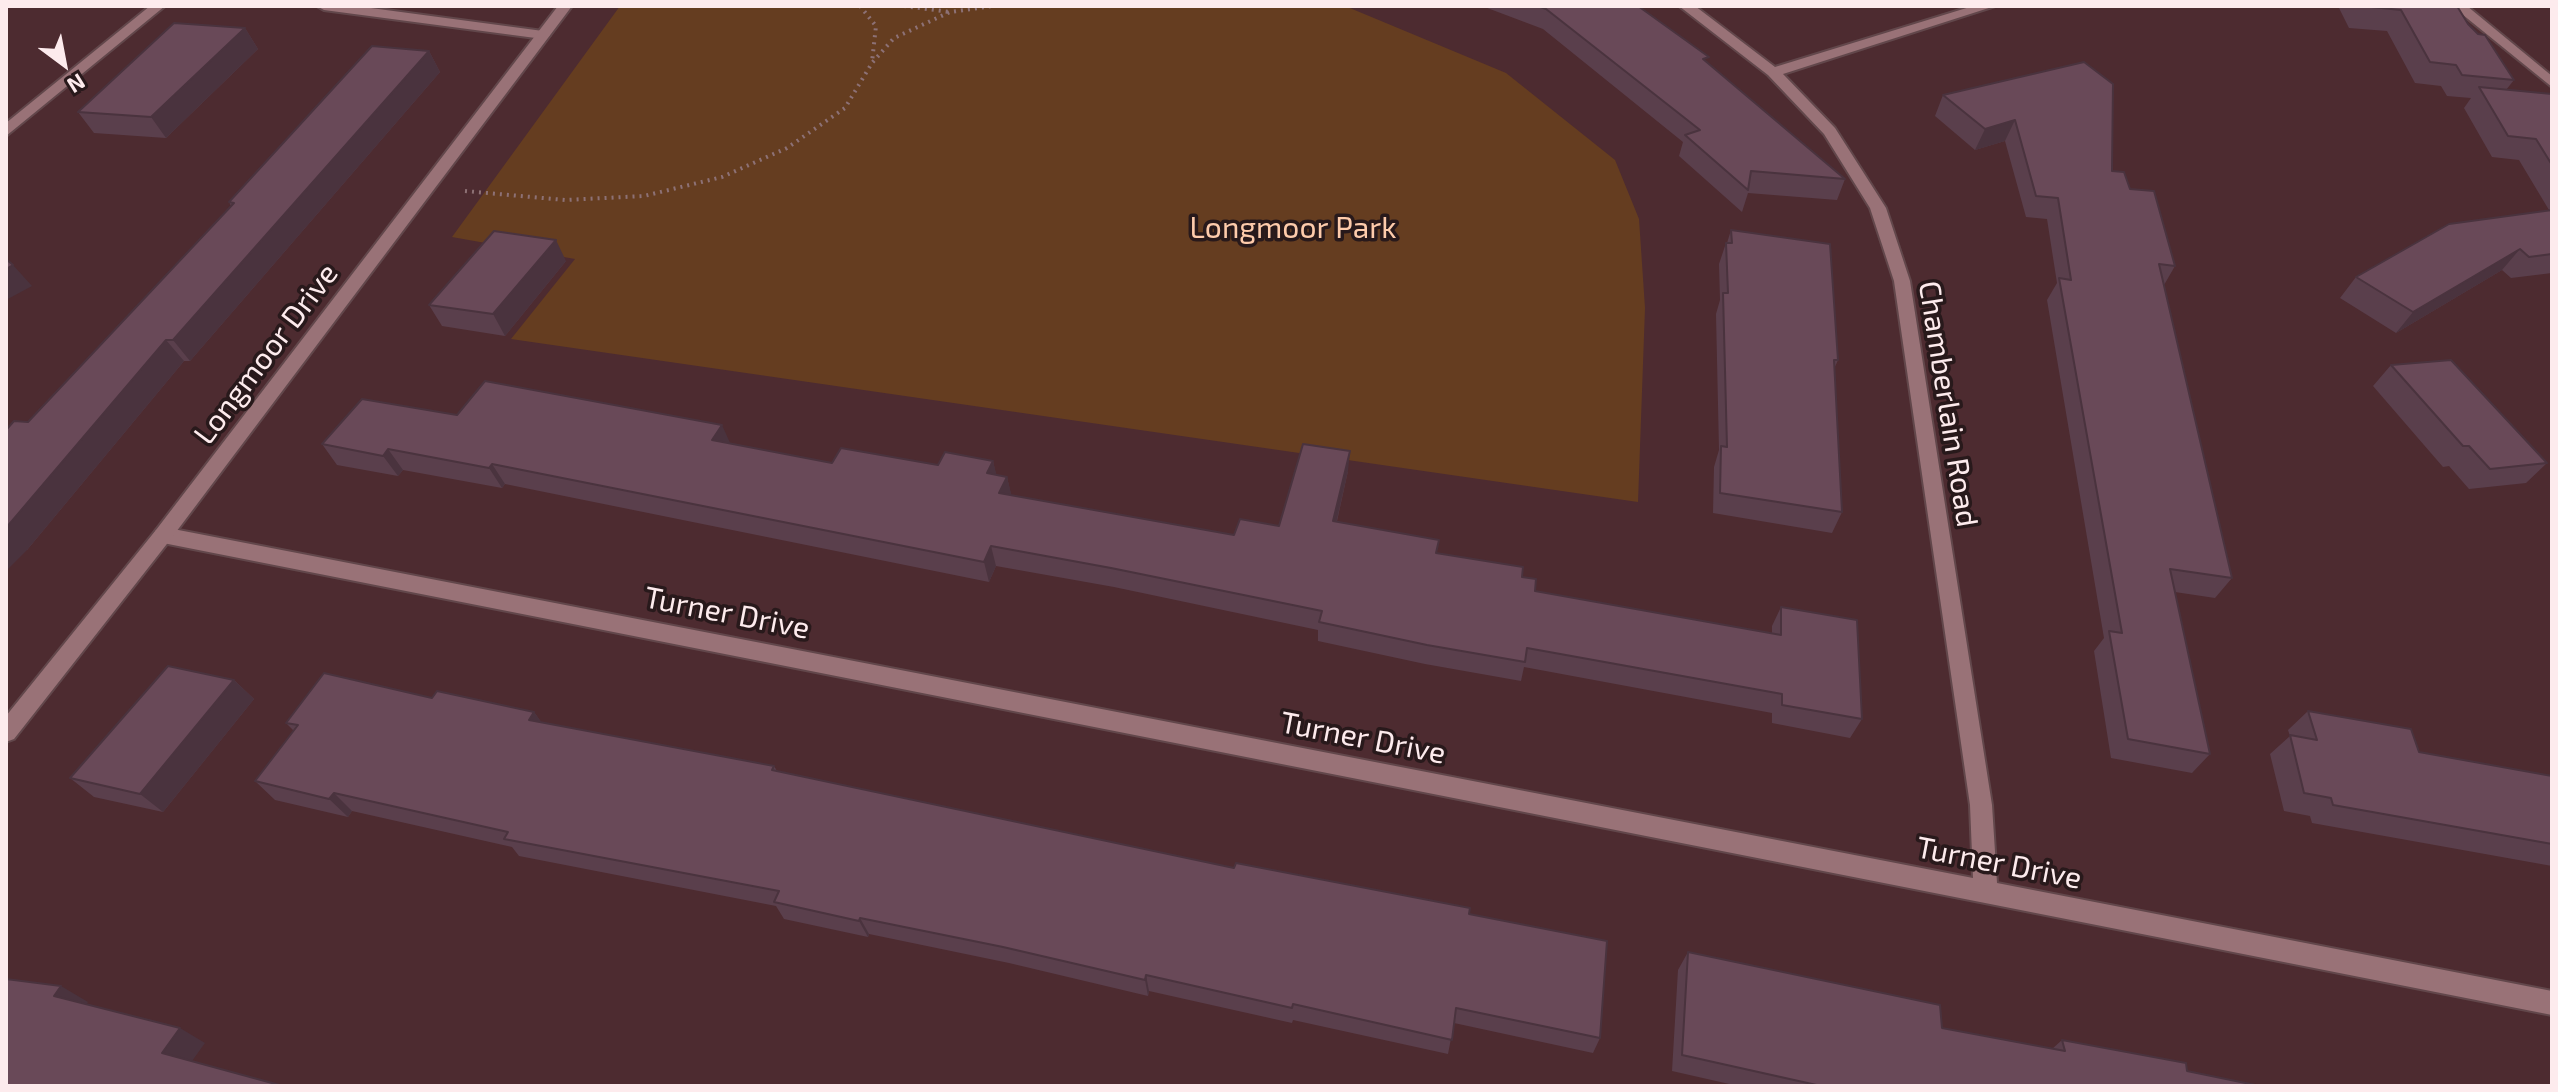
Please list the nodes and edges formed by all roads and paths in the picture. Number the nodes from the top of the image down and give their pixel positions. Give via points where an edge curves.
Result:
1 (158, 6) edge
2 (324, 6) edge
3 (565, 6) edge
4 (860, 6) edge
5 (904, 6) edge
6 (993, 6) edge
7 (1686, 6) edge
8 (1988, 6) edge
9 (2459, 6) edge
10 (950, 12) junction
11 (543, 35) junction
12 (872, 63) junction
13 (1773, 72) junction
14 (2552, 83) edge
15 (6, 131) edge
16 (428, 188) junction
17 (163, 535) junction
18 (6, 732) edge
19 (1985, 891) junction
20 (2552, 1003) edge

1 - 15 street
2 - 11 street
3 - 11 street, Longmoor Drive
4 - 12 path via 876,26
5 - 10 path
6 - 10 path
7 - 13 street, Chamberlain Road
8 - 13 street
9 - 14 street
10 - 12 path via 894,38
11 - 16 street, Longmoor Drive
12 - 16 path via 845,108 787,148 722,177 644,196 565,200
13 - 19 street, Chamberlain Road via 1830,131 1878,208 1902,281 1981,805
16 - 17 street, Longmoor Drive
17 - 18 street, Longmoor Drive
17 - 19 street, Turner Drive
19 - 20 street, Turner Drive

